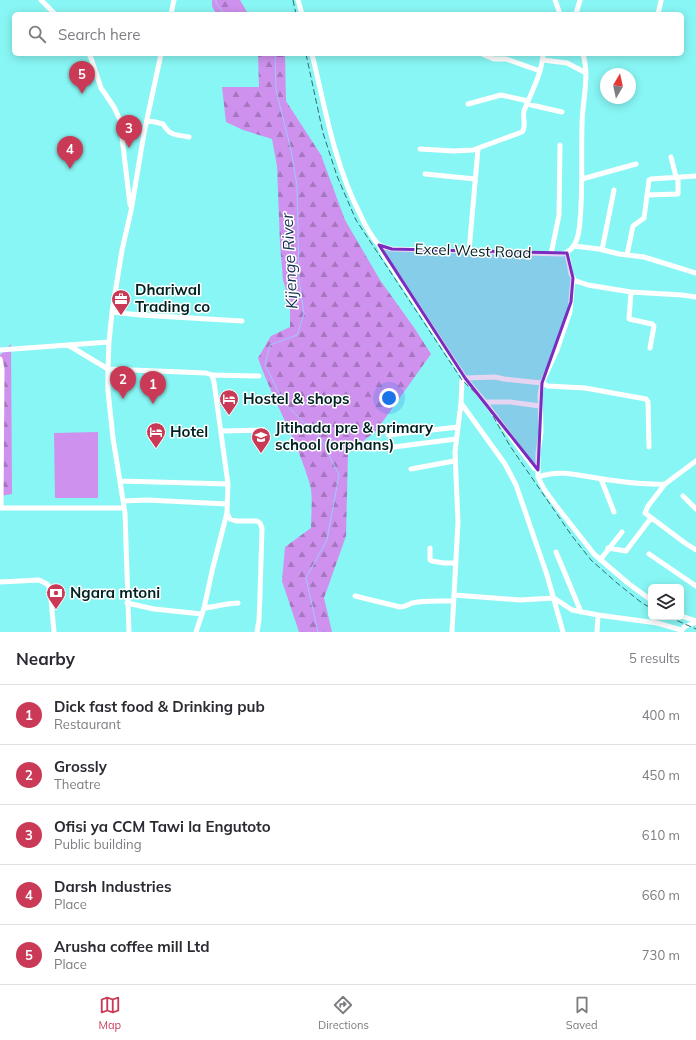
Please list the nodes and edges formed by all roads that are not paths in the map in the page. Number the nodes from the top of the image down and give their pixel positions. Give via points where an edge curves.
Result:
1 (41, 0) edge
2 (174, 0) edge
3 (298, 0) edge
4 (555, 0) edge
5 (580, 0) edge
6 (662, 1) edge
7 (53, 12) edge
8 (171, 12) edge
9 (301, 12) edge
10 (559, 12) edge
11 (577, 12) edge
12 (659, 12) edge
13 (90, 56) edge
14 (161, 56) edge
15 (312, 56) edge
16 (487, 56) edge
17 (543, 56) edge
18 (583, 56) edge
19 (543, 60) junction
20 (540, 71) junction
21 (586, 73) junction
22 (528, 103) junction
23 (468, 104) dead end
24 (562, 112) dead end
25 (147, 120) junction
26 (189, 136) dead end
27 (560, 145) dead end
28 (420, 149) dead end
29 (478, 149) junction
30 (671, 157) dead end
31 (636, 164) dead end
32 (425, 174) dead end
33 (696, 176) edge
34 (677, 177) junction
35 (475, 179) junction
36 (582, 179) junction
37 (614, 190) dead end
38 (648, 195) junction
39 (131, 211) junction
40 (379, 245) junction
41 (574, 246) junction
42 (602, 250) junction
43 (468, 251) junction
44 (567, 253) junction
45 (551, 254) junction
46 (627, 255) junction
47 (696, 273) edge
48 (573, 278) junction
49 (631, 292) junction
50 (696, 297) edge
51 (112, 312) junction
52 (242, 321) dead end
53 (109, 342) junction
54 (68, 345) junction
55 (650, 348) dead end
56 (0, 350) edge
57 (0, 359) edge
58 (108, 369) junction
59 (212, 375) junction
60 (259, 376) dead end
61 (464, 379) junction
62 (542, 383) junction
63 (485, 402) junction
64 (462, 403) junction
65 (540, 406) junction
66 (458, 428) junction
67 (264, 430) dead end
68 (221, 431) junction
69 (1, 434) edge
70 (388, 435) dead end
71 (456, 439) junction
72 (649, 447) dead end
73 (386, 448) dead end
74 (454, 461) junction
75 (696, 461) edge
76 (410, 469) dead end
77 (538, 470) junction
78 (538, 477) junction
79 (601, 479) junction
80 (120, 481) junction
81 (228, 484) junction
82 (665, 484) junction
83 (683, 496) dead end
84 (123, 501) junction
85 (227, 504) junction
86 (0, 508) edge
87 (124, 508) junction
88 (696, 509) edge
89 (614, 512) dead end
90 (227, 513) junction
91 (650, 518) junction
92 (622, 532) dead end
93 (430, 548) dead end
94 (608, 548) junction
95 (696, 550) edge
96 (556, 552) dead end
97 (648, 554) dead end
98 (600, 560) junction
99 (456, 563) junction
100 (0, 582) edge
101 (696, 586) edge
102 (355, 596) dead end
103 (454, 598) junction
104 (554, 598) junction
105 (648, 598) edge
106 (127, 603) junction
107 (238, 603) dead end
108 (204, 608) junction
109 (581, 612) junction
110 (202, 614) junction
111 (598, 615) junction
112 (684, 617) edge
113 (696, 621) edge
114 (681, 631) edge
115 (54, 632) edge
116 (129, 632) edge
117 (196, 632) edge
118 (257, 632) edge
119 (452, 632) edge
120 (564, 632) edge
121 (597, 632) edge

1 - 7 street
2 - 8 street
3 - 9 street
4 - 10 street
5 - 11 street
6 - 12 street
13 - 39 street via 101,88 120,120
14 - 25 street
15 - 40 street via 334,147 344,177 364,223
16 - 20 street via 506,59
17 - 19 street
18 - 21 street
19 - 20 street
19 - 21 street via 567,63
20 - 22 street
21 - 36 street via 582,124
22 - 23 street via 501,95
22 - 24 street
22 - 29 street via 524,114 523,131
25 - 26 street via 163,124 172,134
25 - 39 street
27 - 45 street via 559,215
28 - 29 street
29 - 35 street
30 - 34 street
31 - 36 street
32 - 35 street
33 - 34 street
34 - 38 street via 651,179
34 - 38 street via 678,194
35 - 43 street
36 - 41 street via 580,221
37 - 42 street
38 - 46 street via 644,218 633,226
39 - 51 street
40 - 43 street, Excel West Road via 392,249
40 - 61 street
41 - 42 street
41 - 44 street
42 - 46 street
43 - 45 street, Excel West Road
44 - 45 street, Excel West Road
44 - 48 street
46 - 47 street via 644,257
48 - 49 street via 588,285
48 - 62 street via 570,312
49 - 50 street
49 - 55 street via 629,319 653,325
51 - 52 street
51 - 53 street
53 - 54 street
53 - 58 street
54 - 56 street
54 - 58 street
57 - 69 street
58 - 59 street
58 - 80 street via 113,438
59 - 60 street
59 - 68 street
61 - 62 street via 495,377
61 - 63 street
61 - 64 street
62 - 65 street
62 - 72 street via 646,399
63 - 65 street
63 - 77 street
64 - 66 street
64 - 104 street via 505,464 516,485
65 - 77 street
66 - 70 street
66 - 71 street
67 - 68 street
68 - 81 street
69 - 86 street
71 - 73 street
71 - 74 street
74 - 76 street
74 - 99 street via 458,522
75 - 82 street
77 - 78 street
78 - 79 street via 560,472
78 - 98 street via 577,534
79 - 82 street
79 - 89 street
80 - 81 street
80 - 84 street
81 - 85 street
82 - 91 street via 645,510 645,514
83 - 88 street
84 - 85 street
84 - 87 street
85 - 90 street
86 - 87 street
87 - 106 street
90 - 108 street
90 - 118 street via 230,519 258,522 262,528
91 - 94 street via 626,550
91 - 95 street
92 - 94 street
93 - 99 street via 430,560
94 - 98 street
96 - 109 street
97 - 101 street
98 - 105 street
99 - 103 street
100 - 115 street via 39,580 47,584 50,588
102 - 103 street via 400,607
103 - 104 street
103 - 119 street
104 - 109 street via 567,608
104 - 120 street
106 - 110 street via 154,609
106 - 116 street
107 - 108 street
108 - 110 street
109 - 111 street
110 - 117 street
111 - 114 street via 657,624
111 - 121 street
112 - 113 street
113 - 114 street

